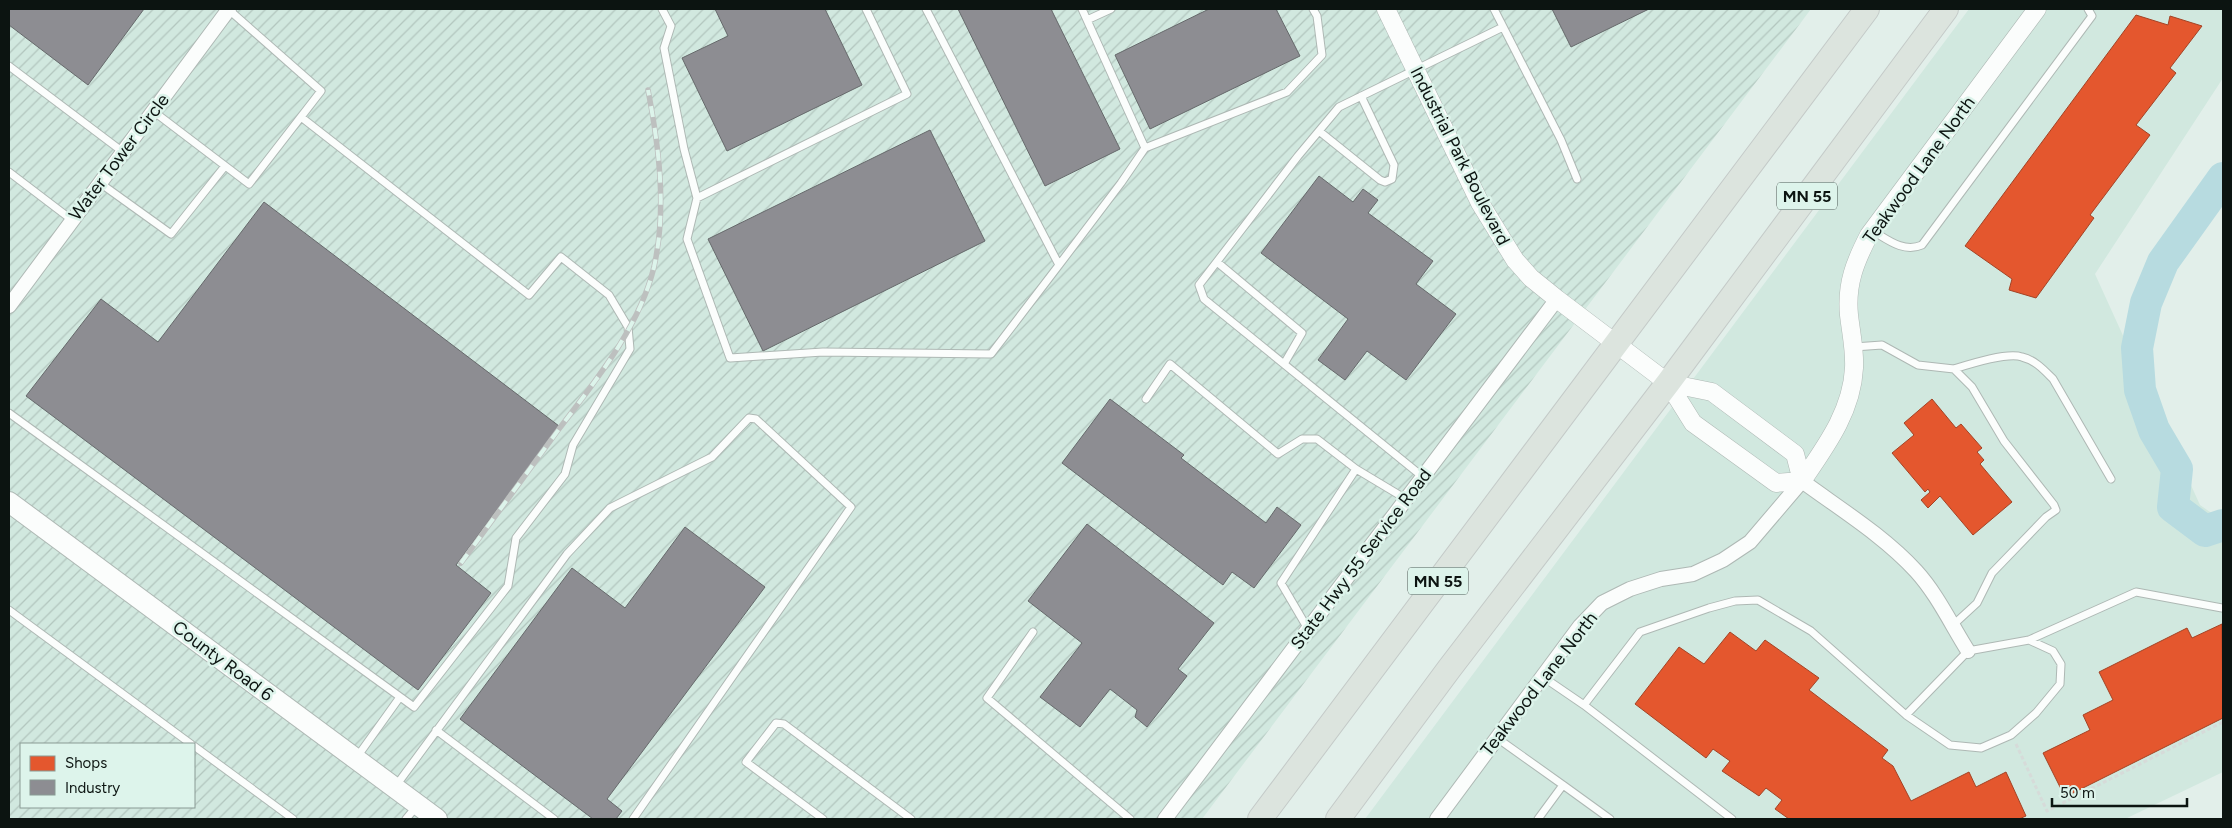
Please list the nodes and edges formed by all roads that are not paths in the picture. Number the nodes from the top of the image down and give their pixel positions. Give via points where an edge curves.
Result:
1 (228, 9) edge
2 (662, 9) edge
3 (866, 9) edge
4 (926, 9) edge
5 (1082, 9) edge
6 (1111, 9) edge
7 (1313, 9) edge
8 (1386, 9) edge
9 (1494, 9) edge
10 (1867, 9) edge
11 (1946, 9) edge
12 (2037, 9) edge
13 (2088, 9) edge
14 (1087, 20) junction
15 (1503, 26) junction
16 (9, 66) edge
17 (1416, 70) junction
18 (1361, 96) junction
19 (153, 111) junction
20 (301, 117) junction
21 (1320, 131) junction
22 (1145, 148) junction
23 (123, 152) junction
24 (225, 166) junction
25 (9, 172) edge
26 (1577, 179) dead end
27 (100, 183) junction
28 (697, 198) junction
29 (72, 220) junction
30 (1872, 230) junction
31 (1217, 262) junction
32 (1059, 265) junction
33 (1557, 299) junction
34 (9, 306) edge
35 (1615, 343) junction
36 (1854, 347) junction
37 (1284, 364) junction
38 (1954, 369) junction
39 (1668, 383) junction
40 (1146, 399) dead end
41 (9, 412) edge
42 (1356, 469) junction
43 (1423, 477) junction
44 (2111, 479) dead end
45 (1802, 481) junction
46 (1406, 499) junction
47 (9, 502) edge
48 (2222, 608) dead end
49 (9, 610) edge
50 (1952, 626) junction
51 (1308, 629) junction
52 (1033, 632) dead end
53 (2029, 640) junction
54 (1968, 651) junction
55 (1542, 677) junction
56 (400, 697) junction
57 (1584, 705) junction
58 (1906, 715) junction
59 (436, 730) junction
60 (1497, 738) junction
61 (190, 743) edge
62 (195, 746) edge
63 (355, 760) junction
64 (1563, 785) junction
65 (395, 788) junction
66 (412, 812) edge
67 (293, 819) edge
68 (437, 819) edge
69 (554, 819) edge
70 (633, 819) edge
71 (823, 819) edge
72 (911, 819) edge
73 (1130, 819) edge
74 (1165, 819) edge
75 (1260, 819) edge
76 (1338, 819) edge
77 (1437, 819) edge
78 (1538, 819) edge
79 (1610, 819) edge
80 (1732, 819) edge

1 - 19 street, Water Tower Circle
1 - 20 lane via 321,91
2 - 28 lane via 670,26 664,48
3 - 28 lane via 907,94
4 - 32 lane
5 - 14 lane
6 - 14 lane
7 - 22 lane via 1317,16 1322,55 1287,92
8 - 17 street, Industrial Park Boulevard
9 - 15 lane
10 - 35 highway, MN 55
11 - 39 highway, MN 55
12 - 30 street, Teakwood Lane North
13 - 30 lane via 2092,16 1922,245 1913,249 1897,245
14 - 22 lane
15 - 17 lane
15 - 26 lane via 1561,140
16 - 23 lane
17 - 18 lane
17 - 33 street, Industrial Park Boulevard via 1480,203 1503,243 1532,278
18 - 21 lane via 1339,107
18 - 21 lane via 1394,165 1392,179 1385,182 1375,177
19 - 23 street, Water Tower Circle
19 - 24 lane
20 - 24 lane via 249,184
20 - 56 lane via 529,295 561,257 609,295 628,327 630,349 573,445 565,474 516,538 508,586 414,707
21 - 31 lane
22 - 32 lane
23 - 27 street, Water Tower Circle
24 - 27 lane via 171,234
25 - 29 lane
27 - 29 street, Water Tower Circle
28 - 32 lane via 687,240 730,358 822,352 991,354
29 - 34 street, Water Tower Circle
30 - 36 street, Teakwood Lane North via 1850,274 1849,314
31 - 37 lane via 1302,333
31 - 37 lane via 1199,285 1204,299
33 - 35 street, Industrial Park Boulevard
33 - 43 street, State Hwy 55 Service Road
35 - 39 street, Industrial Park Boulevard
35 - 75 highway, MN 55
36 - 38 lane via 1882,344 1918,365
36 - 45 street, Teakwood Lane North via 1854,369 1838,426
37 - 43 lane
38 - 44 lane via 1987,359 2021,356 2040,366 2053,379
38 - 50 lane via 1972,387 2004,441 2056,510 1992,573 1977,603
39 - 45 street, Industrial Park Boulevard via 1693,423 1776,483
39 - 45 street, Industrial Park Boulevard via 1712,392 1795,454
39 - 76 highway, MN 55
40 - 42 lane via 1170,364 1278,454 1302,439 1316,439
41 - 56 lane
42 - 46 lane
42 - 51 lane via 1281,582
43 - 46 street, State Hwy 55 Service Road
45 - 50 street via 1881,540 1916,571
45 - 55 street, Teakwood Lane North via 1750,542 1722,560 1693,574 1661,579 1630,589 1602,604 1580,626
46 - 51 street, State Hwy 55 Service Road
47 - 63 main road, County Road 6
48 - 53 lane via 2136,592
49 - 61 lane
50 - 54 street
51 - 74 street, State Hwy 55 Service Road
52 - 73 lane via 987,698
53 - 54 lane
53 - 58 lane via 2053,651 2061,664 2060,684 2036,713 2011,735 1981,748 1950,746
54 - 58 lane
55 - 57 lane
55 - 60 street, Teakwood Lane North
56 - 63 lane
57 - 58 lane via 1640,632 1708,608 1735,601 1758,600 1811,632
57 - 80 lane
59 - 65 lane
59 - 69 lane
59 - 70 lane via 567,554 610,508 712,457 749,418 756,419 851,507
60 - 64 lane
60 - 77 street, Teakwood Lane North
62 - 67 lane
63 - 65 main road, County Road 6
64 - 78 lane
64 - 79 lane
65 - 66 main road, County Road 6
66 - 68 main road, County Road 6
71 - 72 lane via 746,762 776,723 784,724

